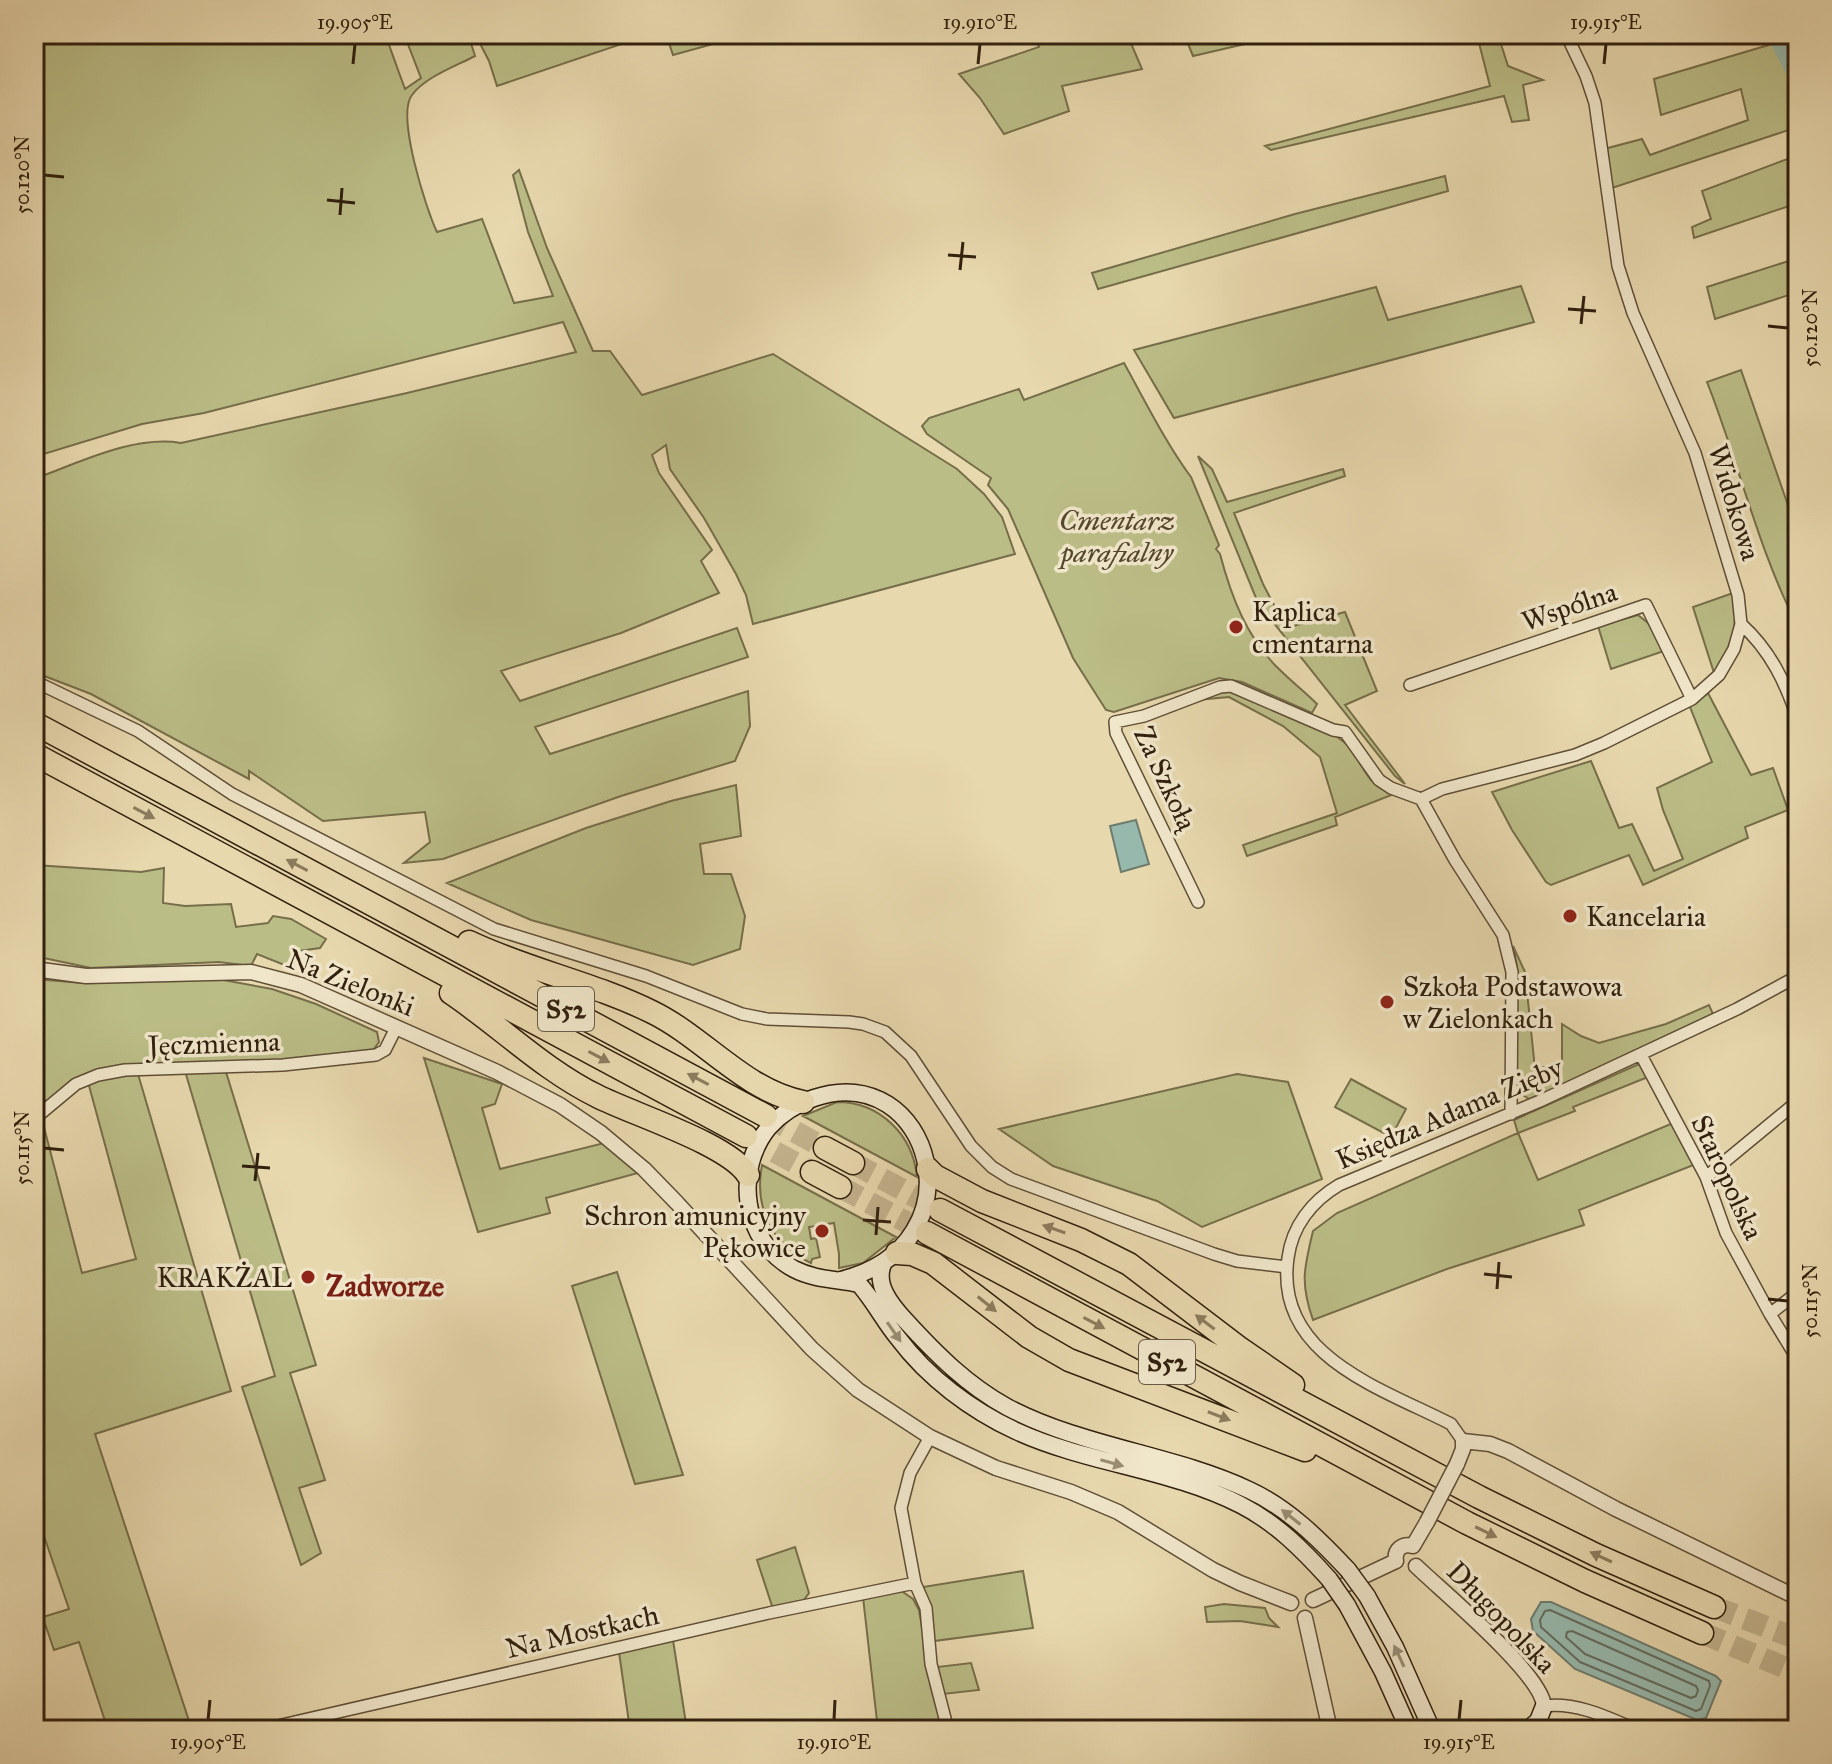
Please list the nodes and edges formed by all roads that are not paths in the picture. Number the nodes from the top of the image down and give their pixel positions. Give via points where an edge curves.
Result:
1 (1566, 34) edge
2 (1741, 624) junction
3 (34, 681) edge
4 (1410, 685) dead end
5 (1692, 699) junction
6 (1798, 720) edge
7 (34, 723) edge
8 (34, 754) edge
9 (1421, 799) junction
10 (366, 902) junction
11 (1198, 902) dead end
12 (382, 941) junction
13 (34, 969) edge
14 (1798, 976) edge
15 (396, 1028) junction
16 (1641, 1055) junction
17 (1798, 1101) edge
18 (803, 1102) junction
19 (1511, 1114) junction
20 (766, 1116) tunnel mouth
21 (34, 1119) edge
22 (746, 1136) tunnel mouth
23 (825, 1148) tunnel mouth
24 (853, 1163) tunnel mouth
25 (928, 1169) junction
26 (812, 1172) tunnel mouth
27 (748, 1175) junction
28 (1706, 1177) junction
29 (840, 1187) tunnel mouth
30 (940, 1210) tunnel mouth
31 (927, 1233) tunnel mouth
32 (890, 1257) junction
33 (1287, 1267) junction
34 (841, 1280) junction
35 (1798, 1292) edge
36 (1770, 1314) junction
37 (1798, 1360) edge
38 (1358, 1433) junction
39 (930, 1437) junction
40 (1463, 1441) junction
41 (1407, 1490) junction
42 (1413, 1546) junction
43 (1396, 1561) junction
44 (1416, 1566) junction
45 (915, 1583) junction
46 (1798, 1598) edge
47 (1313, 1600) junction
48 (1291, 1603) junction
49 (1714, 1607) tunnel mouth
50 (1305, 1618) junction
51 (1702, 1633) tunnel mouth
52 (1397, 1704) junction
53 (1544, 1706) junction
54 (1432, 1726) edge
55 (260, 1730) edge
56 (948, 1730) edge
57 (1330, 1730) edge
58 (1401, 1730) edge
59 (1409, 1730) edge
60 (1527, 1730) edge
61 (1637, 1730) edge

1 - 2 street, Widokowa via 1595,103 1618,266 1633,313 1695,453 1738,595
2 - 5 street, Widokowa via 1719,675
2 - 6 street via 1771,658
3 - 33 street via 138,731 232,794 494,929 646,976 742,1014 863,1024 885,1032 911,1056 979,1155 1011,1179 1214,1254
4 - 5 street, Wspólna via 1646,605
5 - 9 street, Widokowa via 1575,755
10 -> 7 highway, S52
8 -> 12 highway, S52
9 - 11 street, Za Szkołą via 1379,780 1345,732 1231,686 1115,722
9 - 19 street via 1503,935 1512,972
10 - 18 highway via 630,1001 670,1022 749,1080 785,1099
20 -> 10 highway, S52
12 -> 22 highway, S52
12 - 27 highway via 422,976 595,1096 719,1152
13 - 15 street, Na Zielonki via 86,976 251,972 301,985
14 - 16 street, Księdza Adama Zięby
15 - 21 street, Jęczmienna via 385,1050 376,1055 98,1075 76,1084
15 - 39 street, Na Zielonki via 560,1105 616,1144 812,1349 858,1390
16 - 19 street, Księdza Adama Zięby
16 - 28 street, Staropolska
17 - 28 street
18 - 25 main road via 839,1093 879,1099 909,1125
18 - 27 main road via 768,1128
19 - 33 street, Księdza Adama Zięby via 1331,1189 1303,1219 1292,1239
23 - 24 highway
25 - 32 main road via 922,1218
38 -> 25 highway via 1129,1264 982,1201
26 - 29 highway
27 - 34 main road via 753,1221 772,1252 806,1274
28 - 36 street, Staropolska via 1726,1233
30 - 38 highway, S52
31 -> 41 highway, S52
32 - 34 main road
32 -> 41 highway via 912,1254 933,1263 1029,1337 1069,1360
54 -> 32 main road, bridge via 1367,1596 1308,1530 1248,1489 1046,1425 986,1394 951,1368 896,1310 881,1282 880,1270
33 - 40 street via 1293,1313 1313,1345 1341,1367 1451,1424
34 -> 52 main road, bridge via 859,1284 937,1380 1015,1431 1241,1505 1291,1539 1347,1605
35 - 36 street
36 - 37 street, Staropolska
49 -> 38 highway, S52 via 1596,1555
39 - 45 street via 910,1473 901,1508
39 - 48 street, Na Zielonki via 996,1468 1118,1512 1213,1570
40 - 42 street, bridge via 1457,1464
40 - 46 street via 1508,1451
41 -> 51 highway, S52 via 1585,1581
42 - 43 street via 1399,1548
42 - 44 street via 1420,1555
43 - 44 street via 1405,1569
43 - 47 street
44 - 53 street, Długopolska via 1524,1668 1541,1691
45 - 55 street, Na Mostkach
45 - 56 street via 926,1608 931,1664
47 - 48 street via 1303,1594
47 - 50 street via 1314,1611
48 - 50 street via 1293,1614
50 - 57 street
52 - 58 main road
52 - 59 main road
53 - 60 main road
53 - 61 street, Długopolska via 1580,1707

